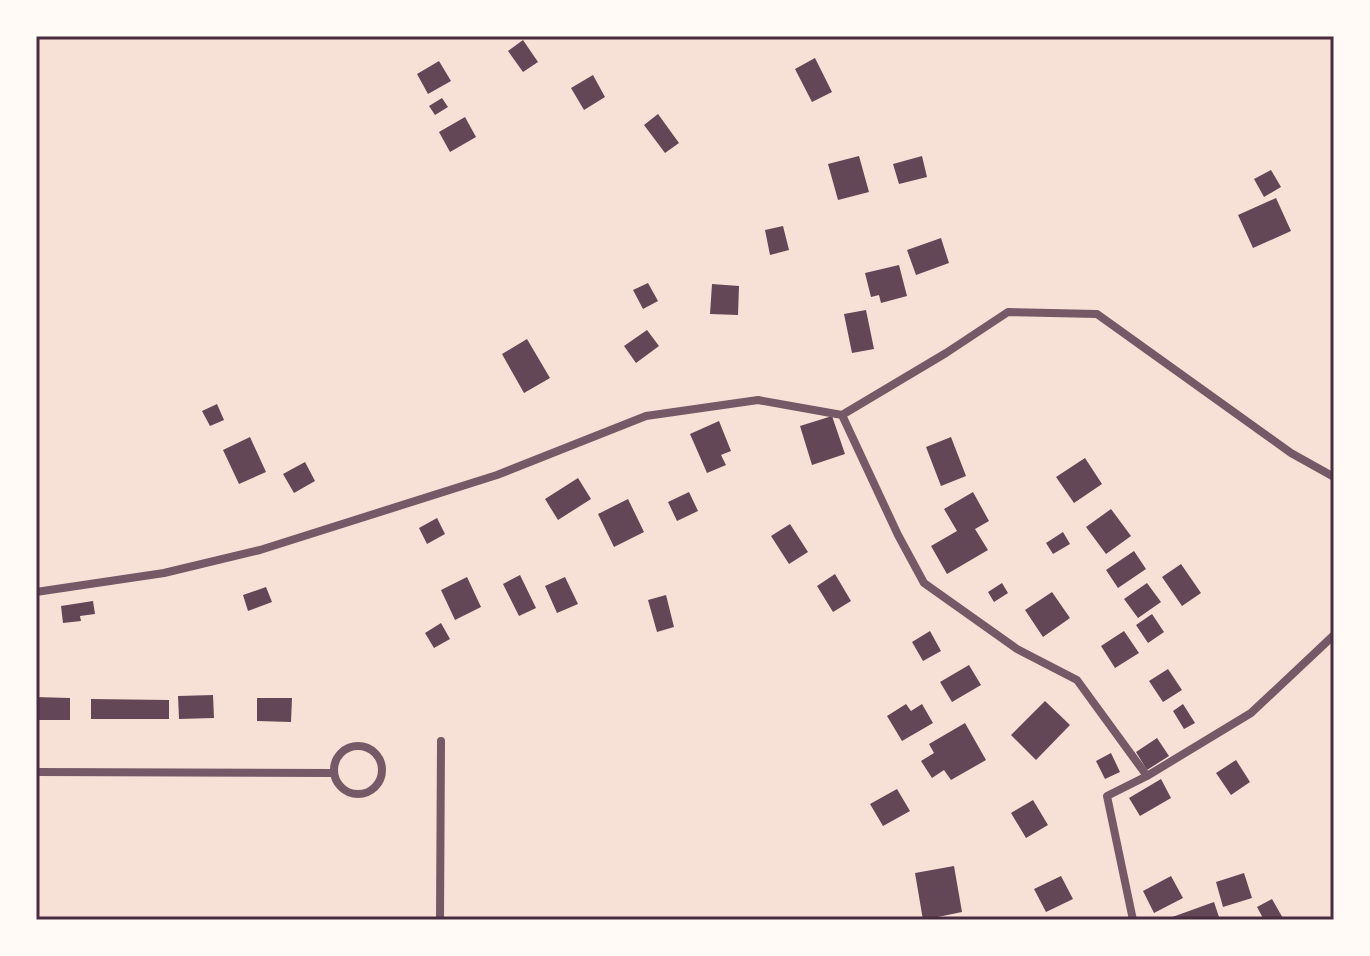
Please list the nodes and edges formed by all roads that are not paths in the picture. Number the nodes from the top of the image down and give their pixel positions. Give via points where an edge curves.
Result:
1 (842, 415) junction
2 (1334, 477) edge
3 (36, 592) edge
4 (1334, 635) edge
5 (441, 741) dead end
6 (36, 772) edge
7 (334, 773) junction
8 (1147, 776) junction
9 (440, 920) edge
10 (1133, 920) edge

1 - 2 street via 1008,312 1097,314 1291,453
1 - 3 street via 758,400 646,416 497,475 260,550 164,573
1 - 8 street via 924,583 1017,649 1077,680
4 - 8 street via 1251,713
5 - 9 street
6 - 7 street
7 - 7 street via 340,787 350,794 362,793 372,790 382,765 378,754 363,746 349,747 335,758
8 - 10 street via 1107,796

